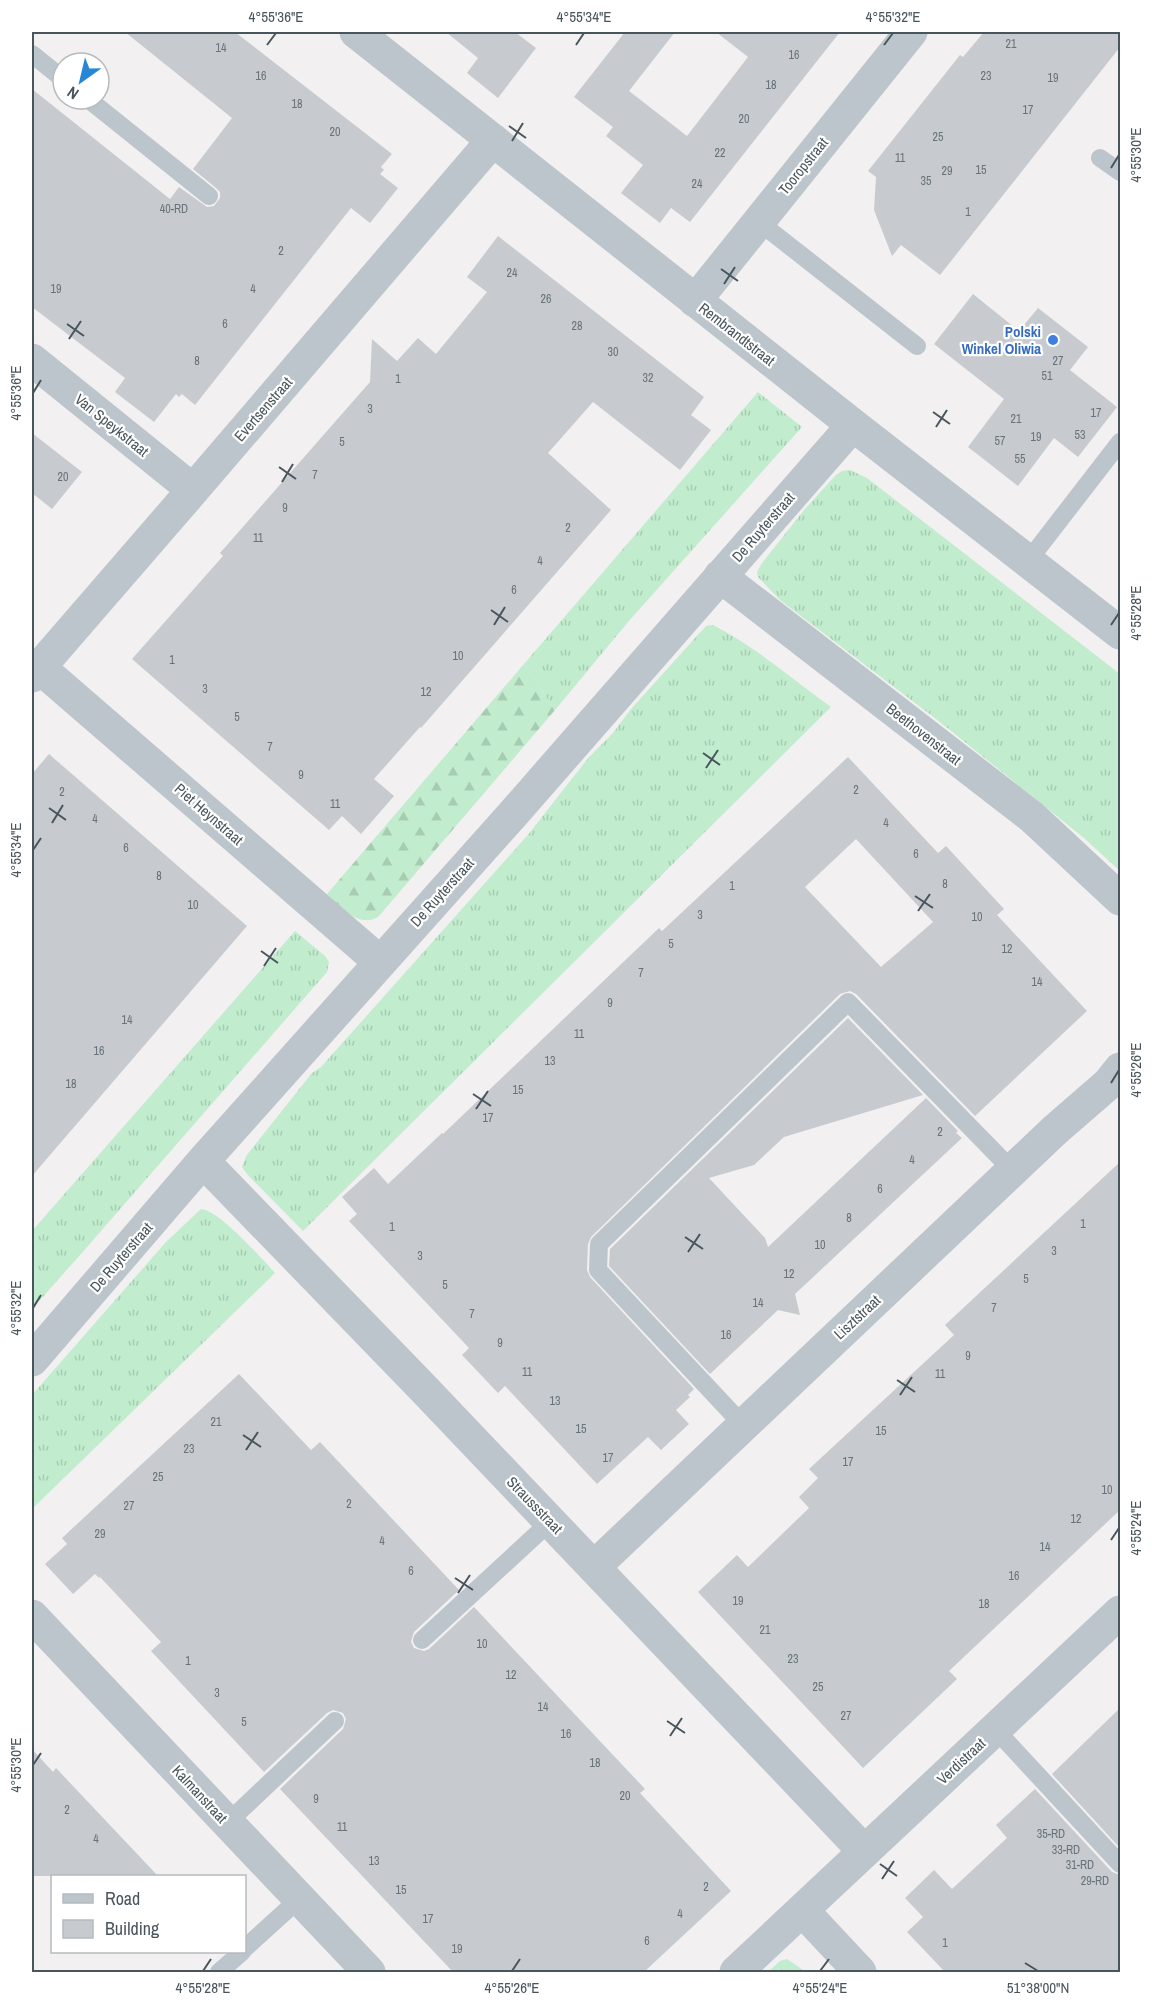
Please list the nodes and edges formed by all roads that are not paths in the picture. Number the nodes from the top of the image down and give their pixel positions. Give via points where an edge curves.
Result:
1 (356, 32) edge
2 (911, 32) edge
3 (393, 42) edge
4 (32, 54) edge
5 (51, 69) edge
6 (103, 111) edge
7 (493, 140) junction
8 (1100, 158) dead end
9 (1120, 172) edge
10 (209, 195) dead end
11 (759, 222) junction
12 (695, 301) junction
13 (917, 346) dead end
14 (32, 360) edge
15 (853, 425) junction
16 (1120, 442) edge
17 (194, 490) junction
18 (1028, 561) junction
19 (720, 576) junction
20 (1120, 633) edge
21 (35, 671) edge
22 (1120, 899) edge
23 (380, 962) junction
24 (1120, 1069) edge
25 (203, 1161) junction
26 (1013, 1171) junction
27 (32, 1360) edge
28 (743, 1425) junction
29 (550, 1522) junction
30 (594, 1567) junction
31 (1120, 1612) edge
32 (32, 1616) edge
33 (422, 1640) dead end
34 (335, 1721) dead end
35 (995, 1729) junction
36 (227, 1822) junction
37 (864, 1851) junction
38 (1120, 1864) edge
39 (299, 1899) junction
40 (802, 1910) junction
41 (246, 1947) edge
42 (240, 1953) edge
43 (219, 1972) edge
44 (369, 1972) edge
45 (736, 1972) edge
46 (860, 1972) edge

1 - 3 street, Rembrandtstraat
2 - 11 street, Tooropstraat
3 - 7 street, Rembrandtstraat
4 - 5 lane
6 - 10 lane
7 - 12 street, Rembrandtstraat
7 - 17 street, Evertsenstraat
8 - 9 lane
11 - 12 street, Tooropstraat
11 - 13 lane
12 - 15 street, Rembrandtstraat
14 - 17 street, Van Speykstraat
15 - 18 street, Rembrandtstraat
15 - 19 street, De Ruyterstraat
16 - 18 lane
17 - 21 street, Evertsenstraat
18 - 20 street, Rembrandtstraat
19 - 22 street, Beethovenstraat via 1032,817
19 - 23 street, De Ruyterstraat
21 - 23 street, Piet Heynstraat
23 - 25 street, De Ruyterstraat
24 - 26 street, Lisztstraat
25 - 27 street, De Ruyterstraat
25 - 29 street, Straussstraat
26 - 28 street, Lisztstraat
26 - 28 lane via 848,1002 598,1244 598,1270
28 - 30 street, Lisztstraat
29 - 30 street, Straussstraat
29 - 33 lane
30 - 37 street, Straussstraat
31 - 35 street, Verdistraat
32 - 36 street, Kalmanstraat
34 - 36 lane
35 - 37 street, Verdistraat
35 - 38 lane
36 - 39 street, Kalmanstraat
37 - 40 street, Verdistraat
39 - 41 lane
39 - 44 street, Kalmanstraat
40 - 45 street, Verdistraat
40 - 46 street
42 - 43 lane

